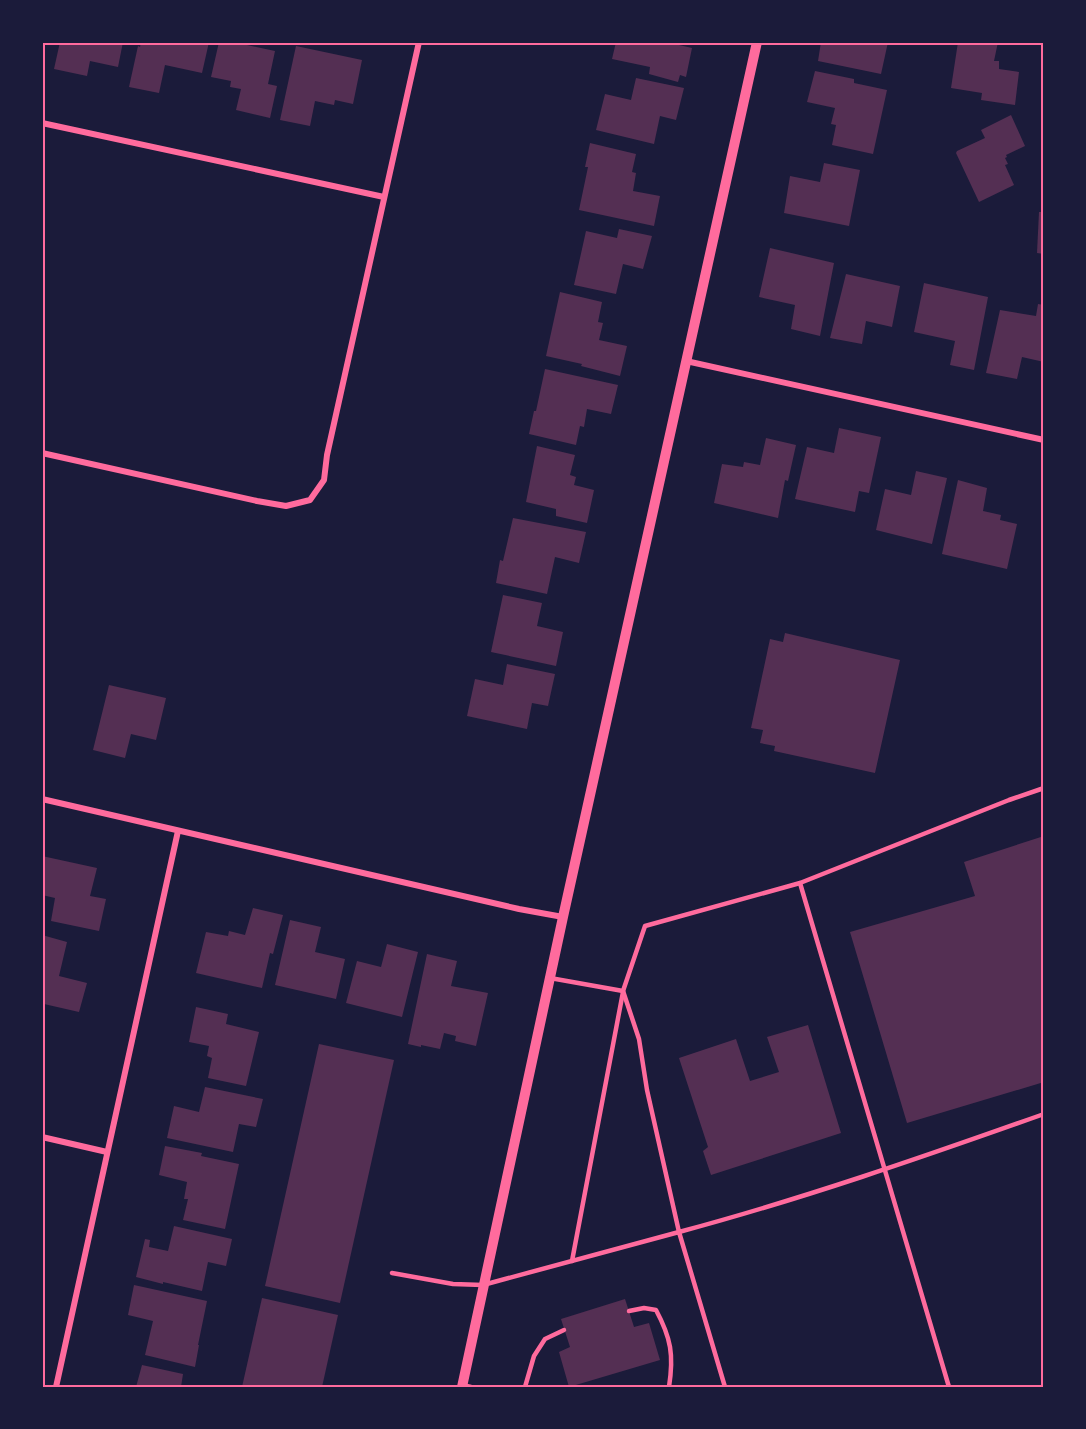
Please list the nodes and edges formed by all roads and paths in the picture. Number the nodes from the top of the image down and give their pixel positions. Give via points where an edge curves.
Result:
1 (419, 42) edge
2 (757, 42) edge
3 (42, 123) edge
4 (384, 196) junction
5 (686, 361) junction
6 (1044, 440) edge
7 (42, 453) edge
8 (1044, 788) edge
9 (42, 799) edge
10 (178, 831) junction
11 (800, 883) junction
12 (563, 917) junction
13 (550, 978) junction
14 (623, 991) junction
15 (1044, 1114) edge
16 (42, 1137) edge
17 (107, 1152) junction
18 (885, 1170) junction
19 (679, 1232) junction
20 (572, 1261) junction
21 (392, 1273) dead end
22 (483, 1285) junction
23 (629, 1311) dead end
24 (564, 1330) dead end
25 (465, 1386) edge
26 (56, 1387) edge
27 (525, 1387) edge
28 (669, 1387) edge
29 (725, 1387) edge
30 (949, 1387) edge

1 - 4 street
2 - 5 street
3 - 4 street
4 - 7 street via 324,480 310,500 286,506 257,501
5 - 6 street
5 - 12 street
8 - 11 lane
9 - 10 street
10 - 12 street
10 - 17 street
11 - 14 lane via 645,926
11 - 18 lane
12 - 13 street
13 - 14 lane
13 - 22 street
14 - 19 lane via 639,1039
14 - 20 lane
15 - 18 lane
16 - 17 street
17 - 26 street
18 - 19 lane
18 - 30 lane
19 - 20 lane
19 - 29 lane
20 - 22 lane
21 - 22 lane
22 - 25 street
23 - 28 lane via 656,1310 666,1328 672,1352
24 - 27 lane via 545,1339 534,1356

